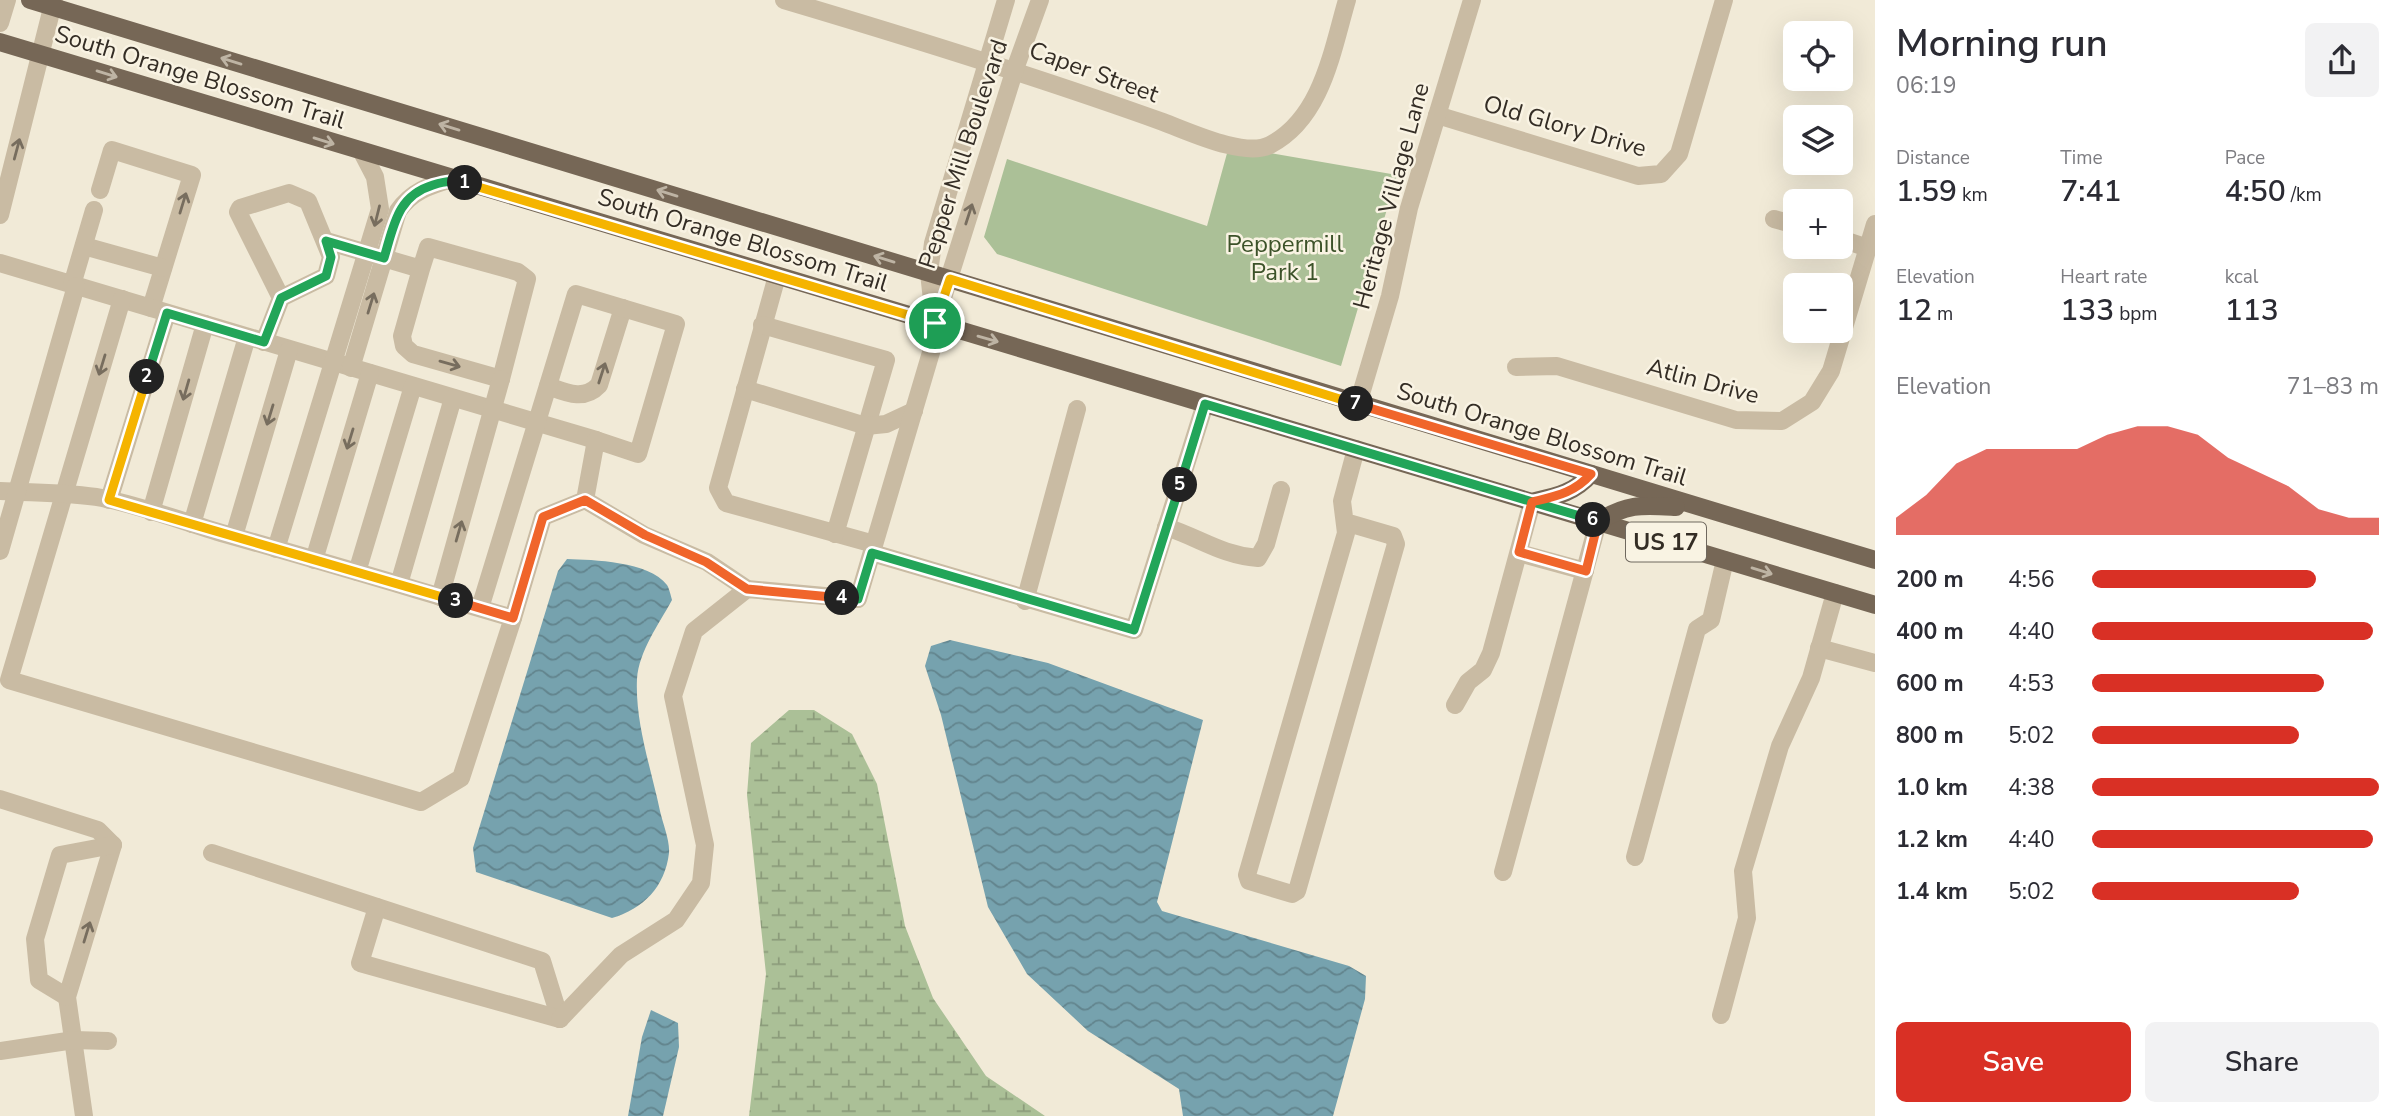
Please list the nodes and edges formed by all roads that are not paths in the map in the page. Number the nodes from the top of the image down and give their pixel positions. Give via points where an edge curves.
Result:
1 (7, 0) edge
2 (30, 0) edge
3 (784, 0) edge
4 (1006, 0) edge
5 (1040, 0) edge
6 (1347, 0) edge
7 (1472, 0) edge
8 (1724, 0) edge
9 (53, 4) edge
10 (0, 23) edge
11 (0, 42) edge
12 (41, 54) junction
13 (986, 60) junction
14 (1015, 69) junction
15 (1437, 115) junction
16 (362, 152) junction
17 (452, 179) junction
18 (100, 190) dead end
19 (94, 210) dead end
20 (0, 215) edge
21 (1774, 219) dead end
22 (1783, 221) edge
23 (1875, 224) edge
24 (326, 241) junction
25 (1853, 243) edge
26 (84, 246) junction
27 (1868, 248) junction
28 (366, 253) junction
29 (384, 258) junction
30 (0, 263) edge
31 (163, 268) junction
32 (421, 269) junction
33 (929, 273) junction
34 (776, 276) junction
35 (950, 279) junction
36 (74, 285) junction
37 (281, 298) junction
38 (122, 299) junction
39 (623, 308) junction
40 (159, 311) junction
41 (935, 323) junction
42 (205, 324) junction
43 (762, 325) junction
44 (256, 340) junction
45 (289, 350) junction
46 (331, 362) junction
47 (1516, 366) dead end
48 (351, 368) junction
49 (370, 373) junction
50 (494, 377) junction
51 (413, 386) junction
52 (548, 386) junction
53 (745, 389) junction
54 (453, 398) junction
55 (1205, 404) junction
56 (1358, 404) junction
57 (1077, 409) dead end
58 (494, 410) junction
59 (914, 411) junction
60 (538, 423) junction
61 (866, 426) junction
62 (596, 440) junction
63 (1356, 449) junction
64 (1591, 474) junction
65 (1281, 490) dead end
66 (8, 492) edge
67 (63, 495) junction
68 (109, 500) junction
69 (585, 500) junction
70 (1532, 502) junction
71 (1704, 508) junction
72 (151, 512) junction
73 (1345, 522) junction
74 (1598, 522) junction
75 (192, 524) junction
76 (1166, 527) junction
77 (835, 534) junction
78 (234, 536) junction
79 (276, 549) junction
80 (873, 549) junction
81 (0, 551) edge
82 (1519, 552) junction
83 (314, 560) junction
84 (1726, 560) junction
85 (1875, 560) edge
86 (1586, 571) junction
87 (357, 572) junction
88 (398, 584) junction
89 (747, 589) junction
90 (1835, 593) junction
91 (440, 597) junction
92 (1025, 601) junction
93 (1875, 605) edge
94 (480, 608) junction
95 (513, 618) junction
96 (1819, 648) junction
97 (1875, 663) edge
98 (4, 679) edge
99 (1454, 705) dead end
100 (0, 799) edge
101 (113, 845) junction
102 (212, 853) dead end
103 (1635, 857) dead end
104 (1503, 872) dead end
105 (377, 907) junction
106 (67, 997) junction
107 (1721, 1015) dead end
108 (560, 1019) junction
109 (74, 1040) junction
110 (108, 1041) dead end
111 (0, 1051) edge
112 (84, 1116) edge

1 - 10 street
2 - 9 main road, South Orange Blossom Trail / US 17
3 - 13 street, Caper Street
4 - 13 street, Pepper Mill Boulevard
5 - 14 street, Pepper Mill Boulevard
6 - 14 street, Caper Street via 1321,88 1294,129 1267,146 1229,146
7 - 15 street, Heritage Village Lane
8 - 15 street, Old Glory Drive via 1679,154 1661,174 1638,176
9 - 12 street
33 -> 9 main road, South Orange Blossom Trail / US 17
11 - 12 main road, South Orange Blossom Trail / US 17
12 -> 16 main road, South Orange Blossom Trail / US 17
20 -> 12 street
13 - 14 street, Caper Street
13 - 33 street, Pepper Mill Boulevard via 933,243
35 -> 14 street, Pepper Mill Boulevard
15 - 56 street, Heritage Village Lane
16 - 17 main road, South Orange Blossom Trail / US 17
16 -> 28 street via 379,192 380,209
17 - 29 street via 407,198 398,211
17 - 34 main road, South Orange Blossom Trail / US 17
31 -> 18 street via 192,175 112,150
19 - 26 street
21 - 22 street
23 - 27 street, Atlin Drive
24 - 28 street
24 - 37 street via 331,257 326,276
24 - 37 street via 308,201 289,193 240,208
25 - 27 street
26 - 31 street
26 - 36 street
27 - 47 street, Atlin Drive via 1831,372 1812,402 1782,421 1736,420 1557,366
28 - 29 street
28 - 46 street
29 - 32 street
48 -> 29 street
30 - 36 street
31 - 40 street
32 -> 50 street via 402,336 404,346 413,354
32 - 50 street via 428,247 518,272 527,279
33 - 35 main road, South Orange Blossom Trail / US 17
33 - 41 street, Pepper Mill Boulevard
34 - 41 main road, South Orange Blossom Trail / US 17
34 - 43 street
35 - 41 street, Pepper Mill Boulevard
35 - 56 main road, South Orange Blossom Trail / US 17
36 - 38 street
36 - 66 street
37 - 44 street
38 - 40 street
38 -> 67 street
52 -> 39 street via 591,394 599,385
39 - 52 street via 576,294
39 - 62 street via 676,324 638,454
40 - 42 street
40 - 68 street
41 -> 55 main road, South Orange Blossom Trail / US 17
41 - 59 street, Pepper Mill Boulevard
42 - 44 street
42 -> 72 street
43 - 53 street
43 - 61 street via 886,360
44 - 45 street
44 - 75 street
45 - 46 street
45 -> 78 street
46 - 48 street
46 - 79 street
48 - 49 street
49 - 51 street
49 -> 83 street
50 - 58 street
51 - 54 street
51 - 87 street
52 - 60 street
53 - 61 street
53 - 77 street via 718,488 721,496 726,503
54 - 58 street
54 - 88 street
55 - 63 main road, South Orange Blossom Trail / US 17
55 - 76 street
56 - 64 main road, South Orange Blossom Trail / US 17
57 - 92 street
58 - 60 street
91 -> 58 street
59 - 61 street via 886,424
59 - 80 street, Pepper Mill Boulevard
60 - 62 street
60 - 94 street
61 - 77 street
62 - 69 street
63 - 70 main road, South Orange Blossom Trail / US 17
63 - 73 street via 1342,501
64 - 70 main road via 1563,495
64 - 71 main road, South Orange Blossom Trail / US 17
65 - 76 street via 1258,558 1222,552
66 - 67 street
66 - 81 street
67 - 68 street
67 - 98 street
68 - 72 street
69 - 89 street via 645,535 706,562
69 - 95 street via 543,517
70 - 74 main road, South Orange Blossom Trail / US 17
70 - 82 street
71 - 74 main road via 1636,505 1618,509
71 - 85 main road, South Orange Blossom Trail / US 17
72 - 75 street
73 - 73 street via 1346,533 1247,875 1249,881 1292,894 1297,891 1396,544 1393,536
74 - 84 main road, South Orange Blossom Trail / US 17
74 - 86 street
75 - 78 street
76 - 92 street via 1134,630
77 - 80 street
78 - 79 street
79 - 83 street
80 - 89 street, Pepper Mill Boulevard via 858,599
80 - 92 street
82 - 86 street
82 - 99 street via 1491,653
83 - 87 street
84 -> 90 main road, South Orange Blossom Trail / US 17
84 - 103 street via 1711,620 1697,629
86 - 104 street
87 - 88 street
88 - 91 street
89 - 108 street via 694,631 674,696 705,845 701,883 676,920 621,955
90 - 93 main road, South Orange Blossom Trail / US 17
90 - 96 street
91 - 94 street
94 - 95 street
95 - 98 street via 461,778 421,802
96 - 97 street
96 - 107 street via 1811,678 1780,747 1743,871 1747,918
100 - 101 street via 98,830
106 -> 101 street
101 - 106 street via 60,855 36,939 39,980
102 - 105 street
105 - 108 street via 542,961
105 - 108 street via 360,963
106 - 109 street
109 - 110 street
109 - 111 street
109 - 112 street

